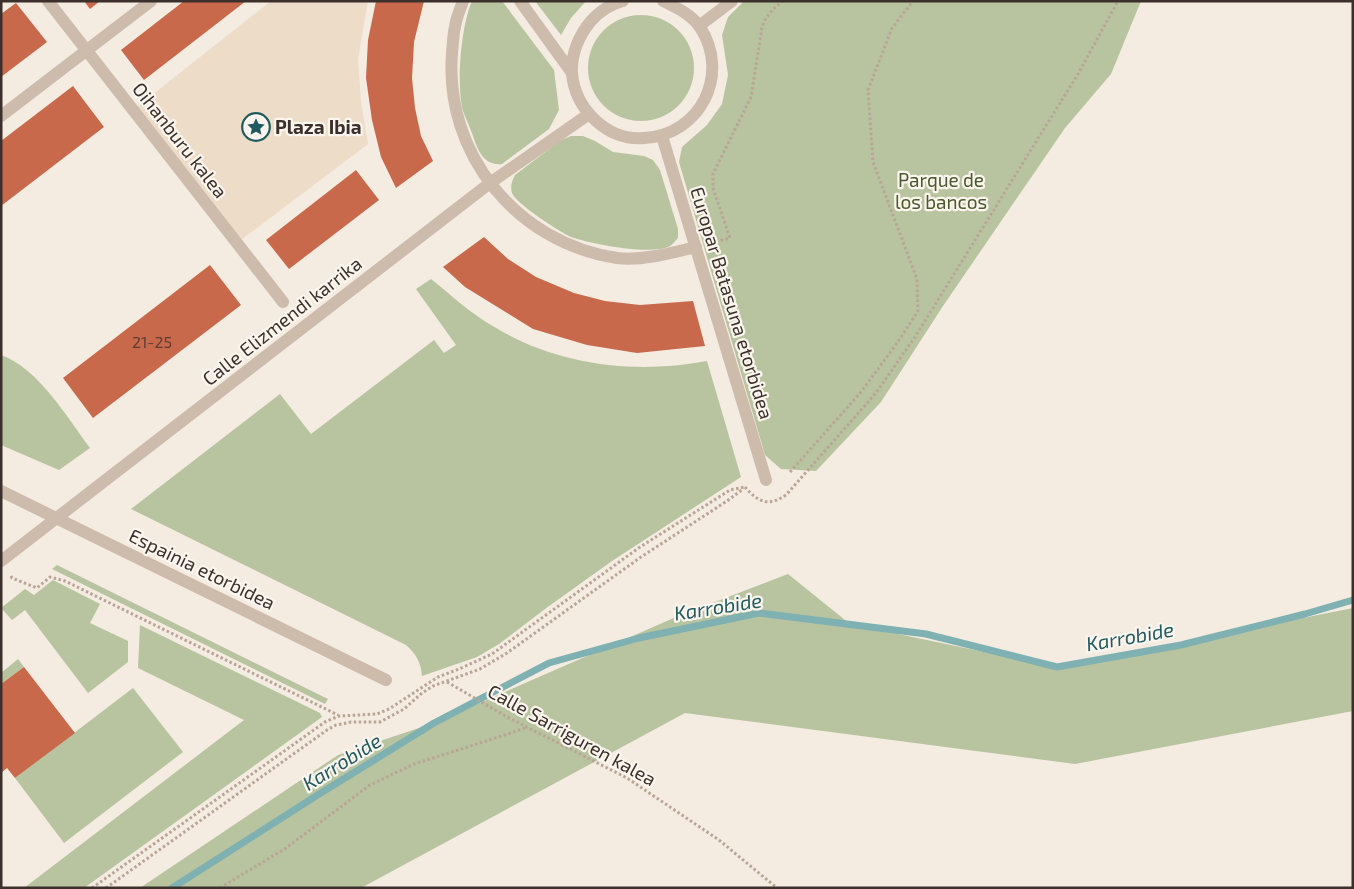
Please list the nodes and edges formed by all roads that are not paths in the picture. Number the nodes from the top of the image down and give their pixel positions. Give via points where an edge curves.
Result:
1 (48, 1) edge
2 (151, 1) edge
3 (463, 1) edge
4 (520, 1) edge
5 (623, 1) edge
6 (663, 1) edge
7 (732, 1) edge
8 (699, 26) junction
9 (86, 51) junction
10 (572, 73) junction
11 (589, 114) junction
12 (1, 116) edge
13 (662, 136) junction
14 (490, 184) junction
15 (696, 247) junction
16 (283, 302) dead end
17 (766, 480) dead end
18 (1, 491) edge
19 (57, 518) junction
20 (4, 565) edge
21 (386, 680) dead end

1 - 9 street, Oihanburu kalea
2 - 9 street
3 - 14 street via 454,27 451,69 454,104 464,138
4 - 10 street
5 - 10 street via 598,14 583,31 574,51
6 - 8 street via 682,10
7 - 8 street
8 - 13 street via 709,46 713,68 709,91 699,111 682,126
9 - 12 street
9 - 16 street, Oihanburu kalea
10 - 11 street via 577,95
11 - 13 street via 604,128 622,136 642,139
11 - 14 street, Calle Elizmendi karrika
13 - 15 street, Europar Batasuna etorbidea
14 - 15 street via 544,233 577,249 618,258 660,256
14 - 19 street, Calle Elizmendi karrika
15 - 17 street, Europar Batasuna etorbidea
18 - 19 street, Espainia etorbidea
19 - 20 street, Calle Elizmendi karrika
19 - 21 street, Espainia etorbidea

